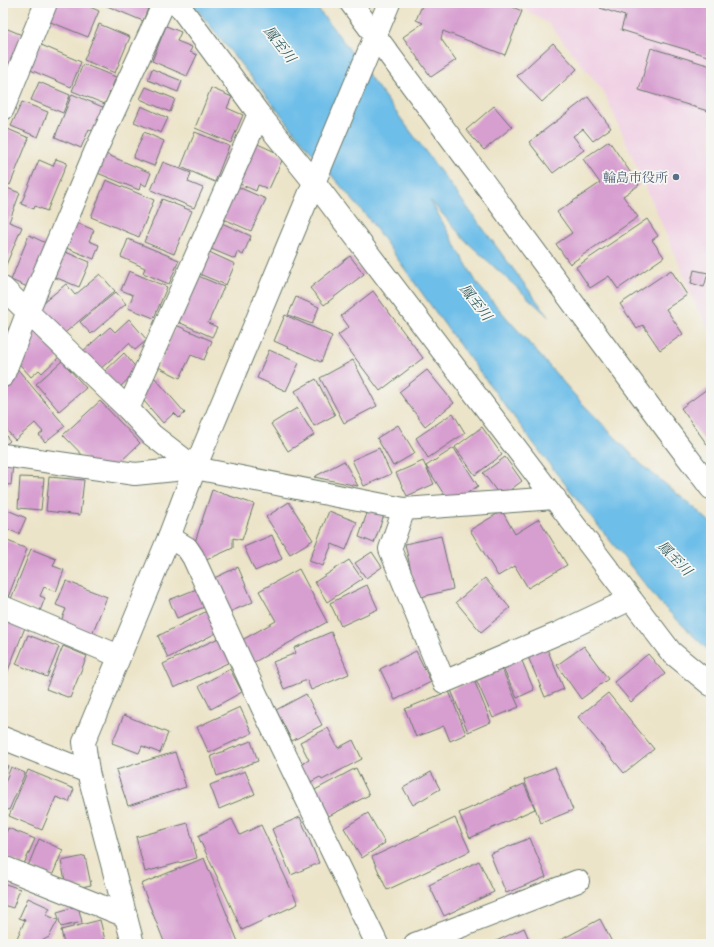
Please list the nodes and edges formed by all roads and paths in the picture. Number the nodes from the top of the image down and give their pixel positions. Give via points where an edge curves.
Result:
1 (46, 3) edge
2 (164, 3) edge
3 (178, 3) edge
4 (351, 3) edge
5 (389, 3) edge
6 (375, 36) junction
7 (3, 109) edge
8 (259, 114) junction
9 (314, 182) junction
10 (3, 288) edge
11 (28, 311) junction
12 (3, 376) edge
13 (128, 409) junction
14 (3, 455) edge
15 (195, 468) junction
16 (711, 488) edge
17 (555, 498) junction
18 (404, 509) junction
19 (169, 536) junction
20 (631, 599) junction
21 (3, 607) edge
22 (119, 656) junction
23 (711, 685) edge
24 (3, 738) edge
25 (88, 772) junction
26 (3, 867) edge
27 (578, 881) dead end
28 (126, 916) junction
29 (133, 944) edge
30 (377, 944) edge
31 (415, 944) edge

1 - 7 street
2 - 11 street via 96,150
3 - 8 street
4 - 6 street
5 - 6 street
6 - 9 street
6 - 16 street
8 - 9 street
8 - 13 street
9 - 15 street
9 - 17 street
10 - 11 street
11 - 12 street
11 - 13 street
13 - 15 street via 152,435
14 - 15 street via 135,474
15 - 18 street
15 - 19 street
17 - 18 street
17 - 20 street
18 - 20 street via 390,549 444,682
19 - 22 street
19 - 30 street via 187,548 193,556 262,708
20 - 23 street via 671,652
21 - 22 street
22 - 25 street via 84,742
24 - 25 street
25 - 28 street
26 - 28 street
27 - 31 street
28 - 29 street

